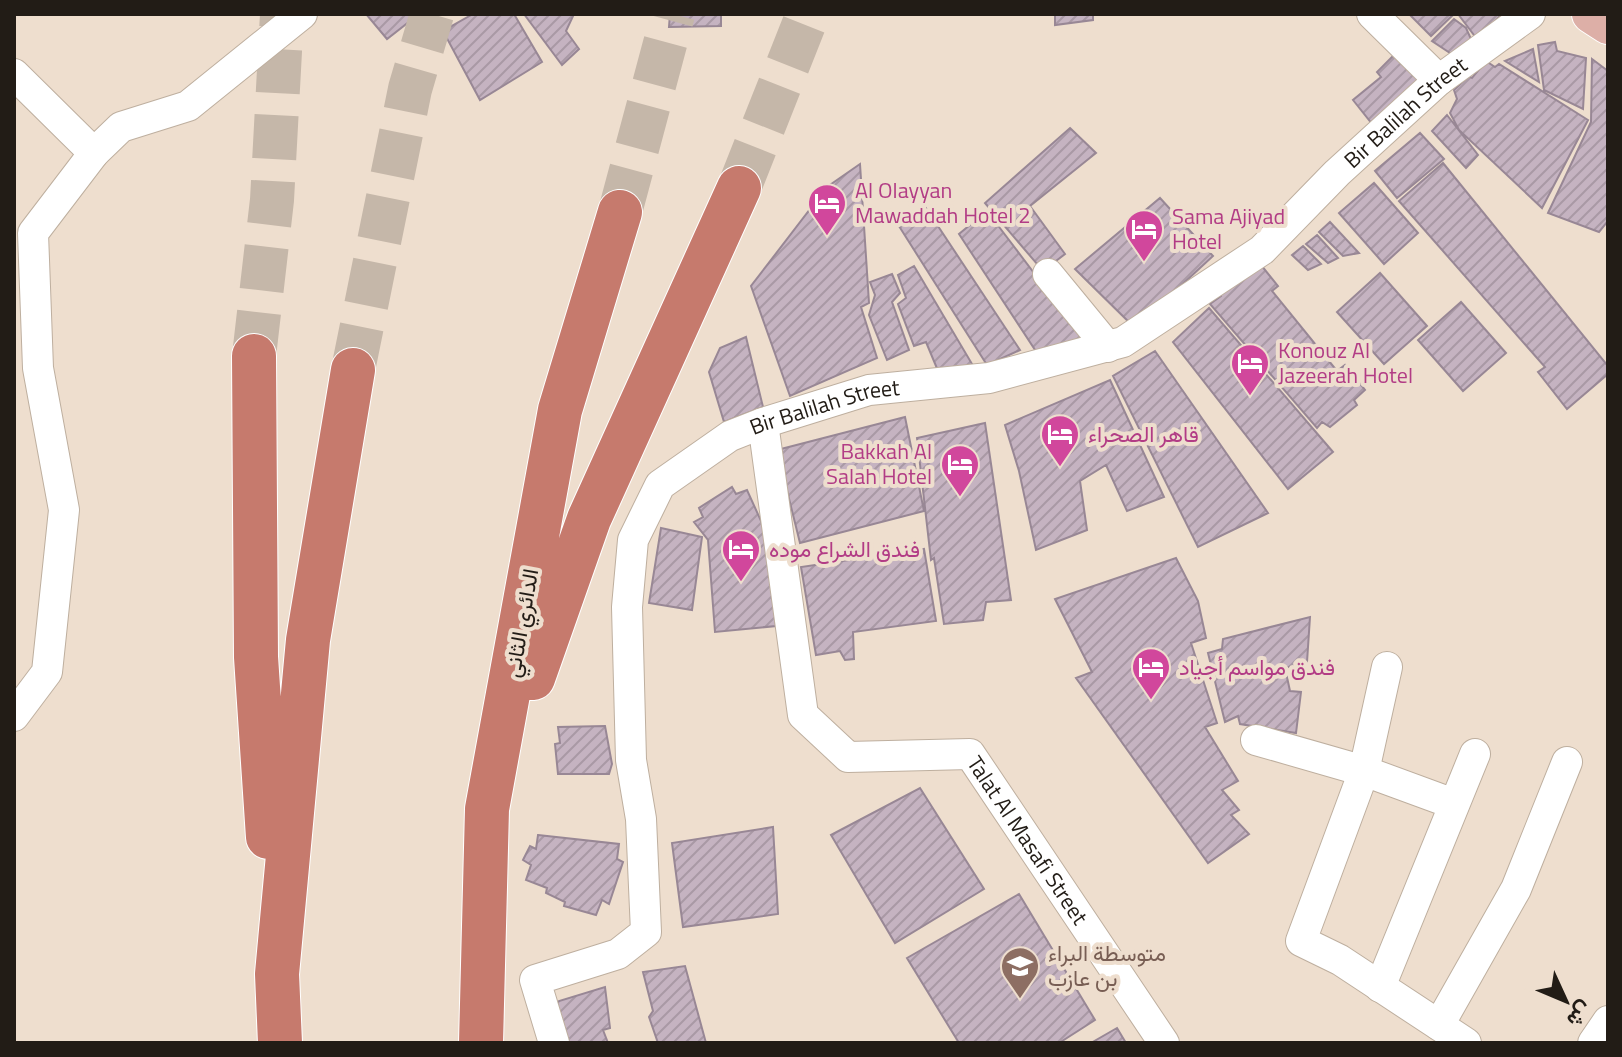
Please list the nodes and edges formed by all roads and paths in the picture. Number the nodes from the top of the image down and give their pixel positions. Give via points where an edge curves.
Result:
1 (302, 14) edge
2 (1372, 14) edge
3 (1530, 14) edge
4 (1591, 14) edge
5 (1608, 25) edge
6 (14, 74) edge
7 (1439, 80) junction
8 (94, 153) junction
9 (739, 188) tunnel mouth
10 (620, 212) tunnel mouth
11 (24, 229) edge
12 (1048, 274) dead end
13 (1108, 347) junction
14 (254, 356) tunnel mouth
15 (353, 370) tunnel mouth
16 (763, 423) junction
17 (1387, 667) dead end
18 (14, 716) edge
19 (1256, 740) dead end
20 (1475, 754) dead end
21 (1567, 762) dead end
22 (1364, 771) junction
23 (1454, 804) junction
24 (487, 809) junction
25 (277, 974) junction
26 (1380, 987) junction
27 (1608, 1021) edge
28 (1439, 1025) junction
29 (280, 1043) edge
30 (481, 1043) edge
31 (554, 1043) edge
32 (1164, 1043) edge
33 (1466, 1043) edge
34 (1593, 1043) edge

1 - 8 street via 188,106 121,127
2 - 7 street
3 - 7 street, Bir Balilah Street
4 - 5 main road
6 - 8 street
7 - 13 street, Bir Balilah Street via 1262,250
8 - 11 street
9 - 24 highway via 589,519
10 - 24 highway, الدائري الثاني via 560,410
11 - 18 street via 38,368 64,510 47,672
12 - 13 street
13 - 16 street, Bir Balilah Street via 989,378 869,390
14 - 25 highway via 256,657
15 - 25 highway via 308,640
16 - 31 street, Bir Balilah Street via 730,436 660,485 633,540 627,607 631,760 641,819 646,932 618,954 535,980
16 - 32 street, Talat Al Masafi Street via 803,715 848,757 970,754
17 - 22 street
19 - 22 street
20 - 23 street
21 - 28 street via 1516,889
22 - 23 street
22 - 26 street via 1301,941
23 - 26 street
24 - 30 highway, الدائري الثاني
25 - 29 highway
26 - 28 street
27 - 34 street
28 - 33 street

